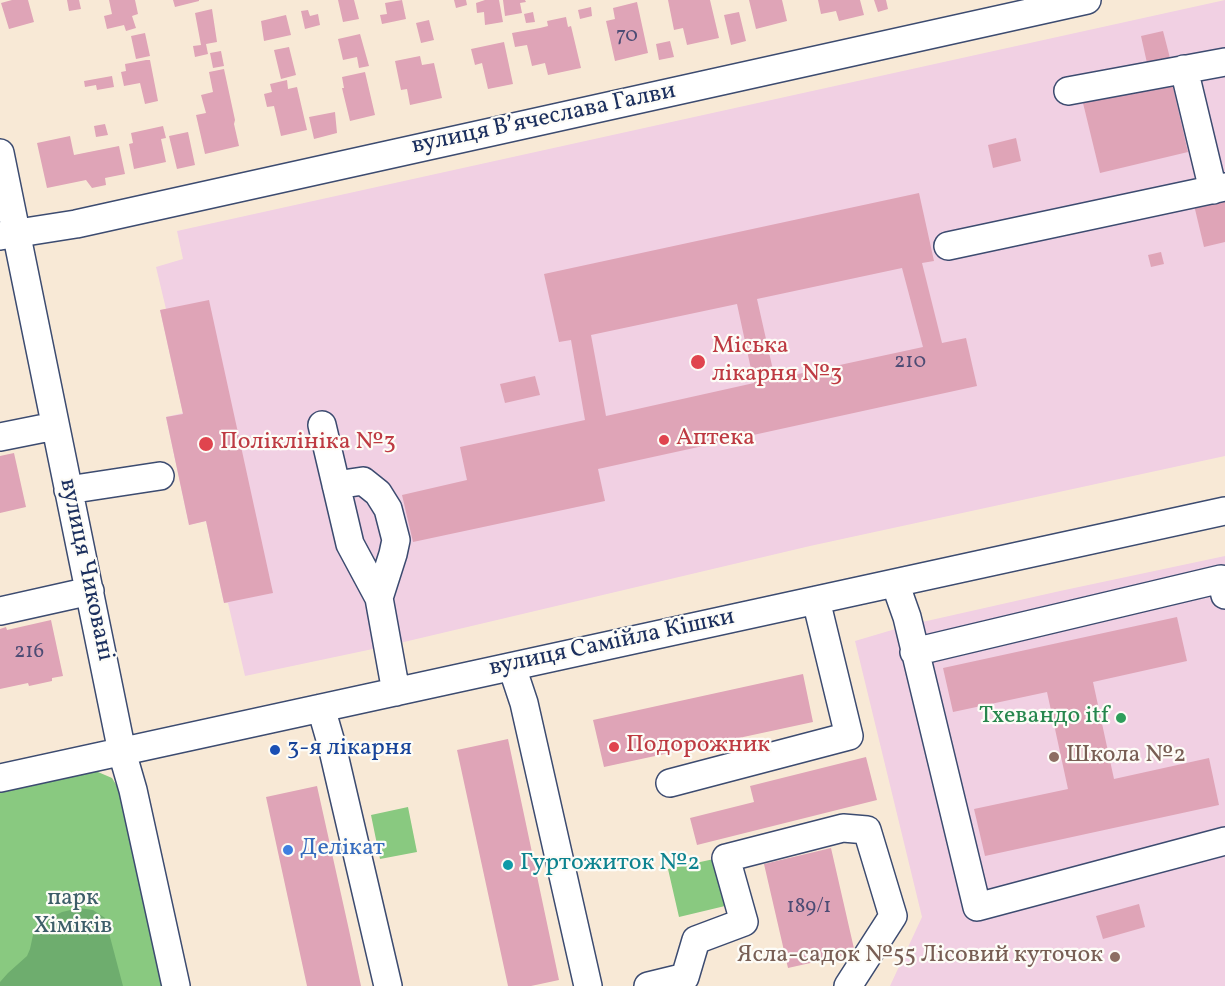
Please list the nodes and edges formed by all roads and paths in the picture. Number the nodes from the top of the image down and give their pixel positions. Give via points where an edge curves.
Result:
1 (1087, 0) edge
2 (1225, 62) edge
3 (1184, 69) junction
4 (1068, 91) dead end
5 (0, 153) edge
6 (1219, 188) edge
7 (9, 234) edge
8 (948, 246) dead end
9 (322, 425) dead end
10 (55, 426) junction
11 (0, 437) edge
12 (160, 476) dead end
13 (336, 485) junction
14 (68, 490) junction
15 (1225, 511) edge
16 (895, 583) junction
17 (90, 591) junction
18 (1225, 595) edge
19 (379, 598) junction
20 (816, 600) junction
21 (0, 611) edge
22 (914, 652) junction
23 (512, 666) junction
24 (396, 692) junction
25 (321, 708) junction
26 (122, 752) junction
27 (0, 778) edge
28 (670, 783) dead end
29 (1225, 841) edge
30 (176, 986) edge
31 (388, 986) edge
32 (588, 986) edge
33 (648, 986) edge
34 (848, 986) edge

1 - 7 street, вулиця Вʼячеслава Галви via 76,224
2 - 3 street
3 - 4 street
3 - 6 street
5 - 7 street, вулиця Чиковані
6 - 8 street
7 - 10 street, вулиця Чиковані
9 - 13 street
10 - 11 street
10 - 14 street, вулиця Чиковані
12 - 14 street
13 - 19 street via 350,544
13 - 19 street via 363,482 378,493 388,509 396,540
14 - 17 street, вулиця Чиковані
15 - 16 street, вулиця Самійла Кішки
16 - 20 street, вулиця Самійла Кішки
16 - 22 street
17 - 21 street
17 - 26 street, вулиця Чиковані
18 - 22 street via 1221,579
19 - 24 street
20 - 23 street, вулиця Самійла Кішки
20 - 28 street via 849,736
22 - 29 street via 977,907
23 - 24 street, вулиця Самійла Кішки
23 - 32 street
24 - 25 street, вулиця Самійла Кішки
25 - 26 street, вулиця Самійла Кішки
25 - 31 street
26 - 27 street, вулиця Самійла Кішки
26 - 30 street, вулиця Чиковані
33 - 34 street via 685,977 696,940 744,922 726,858 843,828 867,830 893,916

